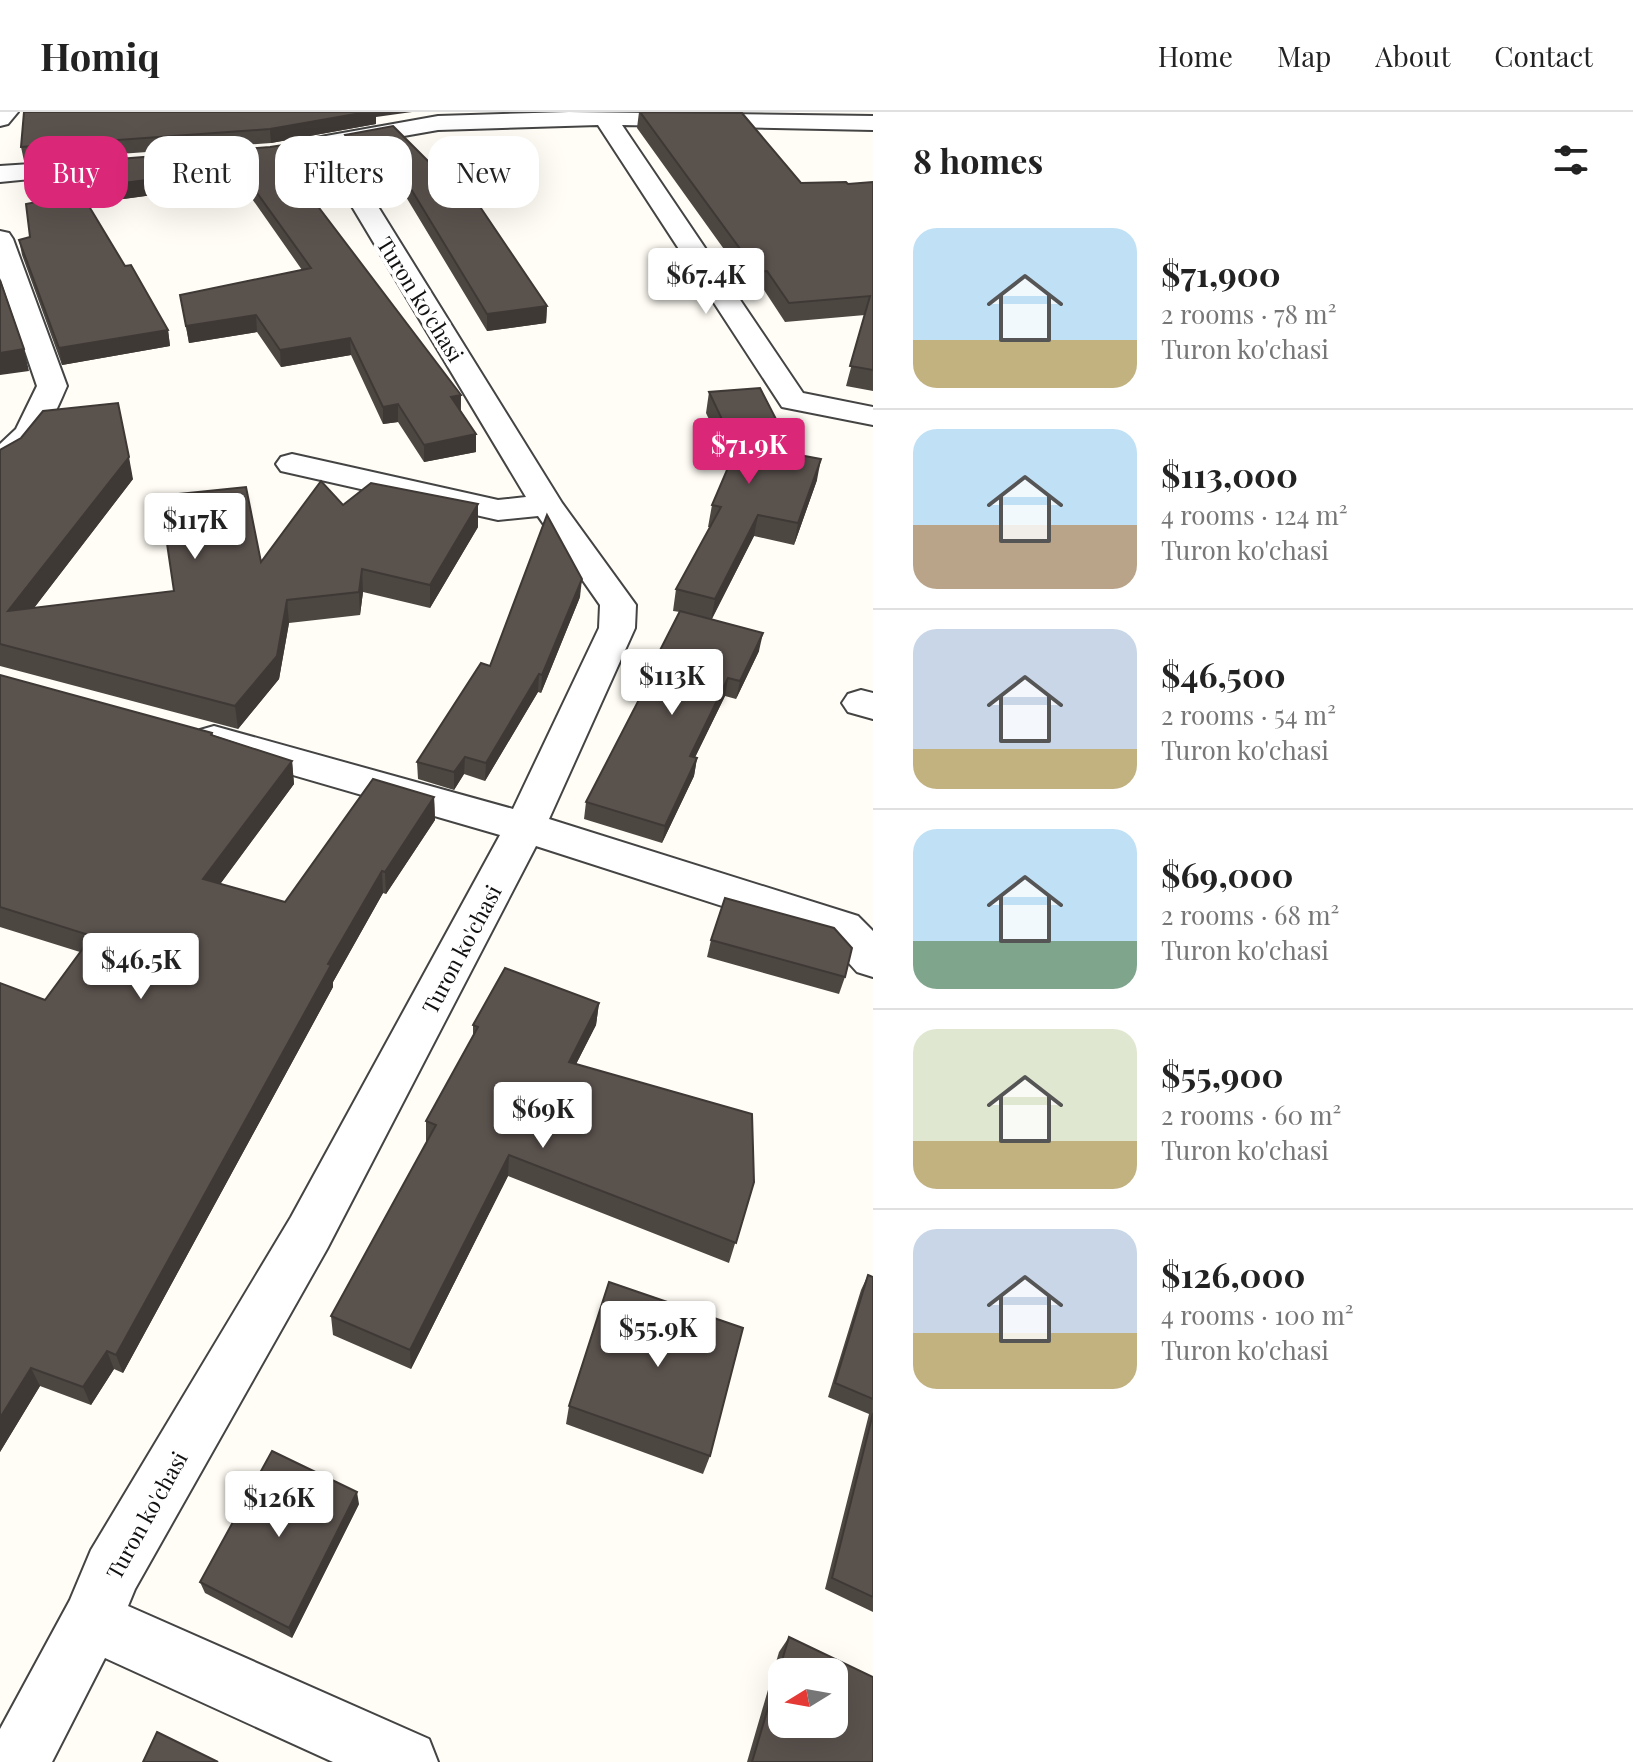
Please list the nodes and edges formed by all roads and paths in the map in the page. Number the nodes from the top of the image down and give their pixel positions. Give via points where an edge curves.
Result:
1 (6, 112) edge
2 (604, 115) edge
3 (0, 119) edge
4 (856, 119) edge
5 (24, 172) edge
6 (0, 174) edge
7 (0, 239) edge
8 (873, 416) edge
9 (0, 462) edge
10 (292, 464) dead end
11 (547, 505) junction
12 (177, 730) edge
13 (525, 827) junction
14 (873, 960) edge
15 (92, 1621) junction
16 (17, 1762) edge
17 (406, 1762) edge

1 - 3 street
2 - 4 street
2 - 8 street via 793,400
2 - 11 street, Turon ko'chasi via 438,123 312,145
5 - 6 street
7 - 9 street via 52,386 30,433
10 - 11 street via 498,510
11 - 13 street, Turon ko'chasi via 618,605 617,628
12 - 13 street
13 - 14 street via 843,928
13 - 15 street, Turon ko'chasi via 309,1233 112,1571
15 - 16 street, Turon ko'chasi
15 - 17 street

